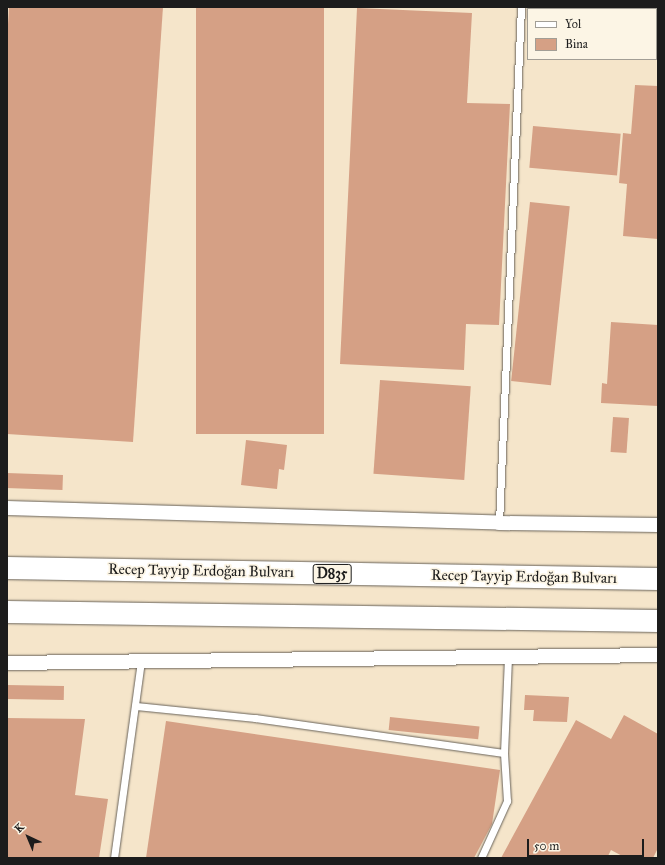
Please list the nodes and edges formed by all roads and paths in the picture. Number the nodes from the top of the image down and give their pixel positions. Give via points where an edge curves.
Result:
1 (521, 7) edge
2 (7, 508) edge
3 (499, 523) junction
4 (658, 525) edge
5 (7, 568) edge
6 (658, 578) edge
7 (7, 612) edge
8 (658, 621) edge
9 (658, 655) edge
10 (508, 657) junction
11 (141, 661) junction
12 (7, 663) edge
13 (136, 706) junction
14 (504, 753) junction
15 (114, 858) edge
16 (481, 858) edge

1 - 3 lane
2 - 3 street
3 - 4 street
5 - 6 highway, Recep Tayyip Erdoğan Bulvarı / D835
7 - 8 highway
9 - 10 street
10 - 11 street
10 - 14 lane
11 - 12 street
11 - 13 lane
13 - 14 lane via 255,718
13 - 15 lane
14 - 16 lane via 506,801

